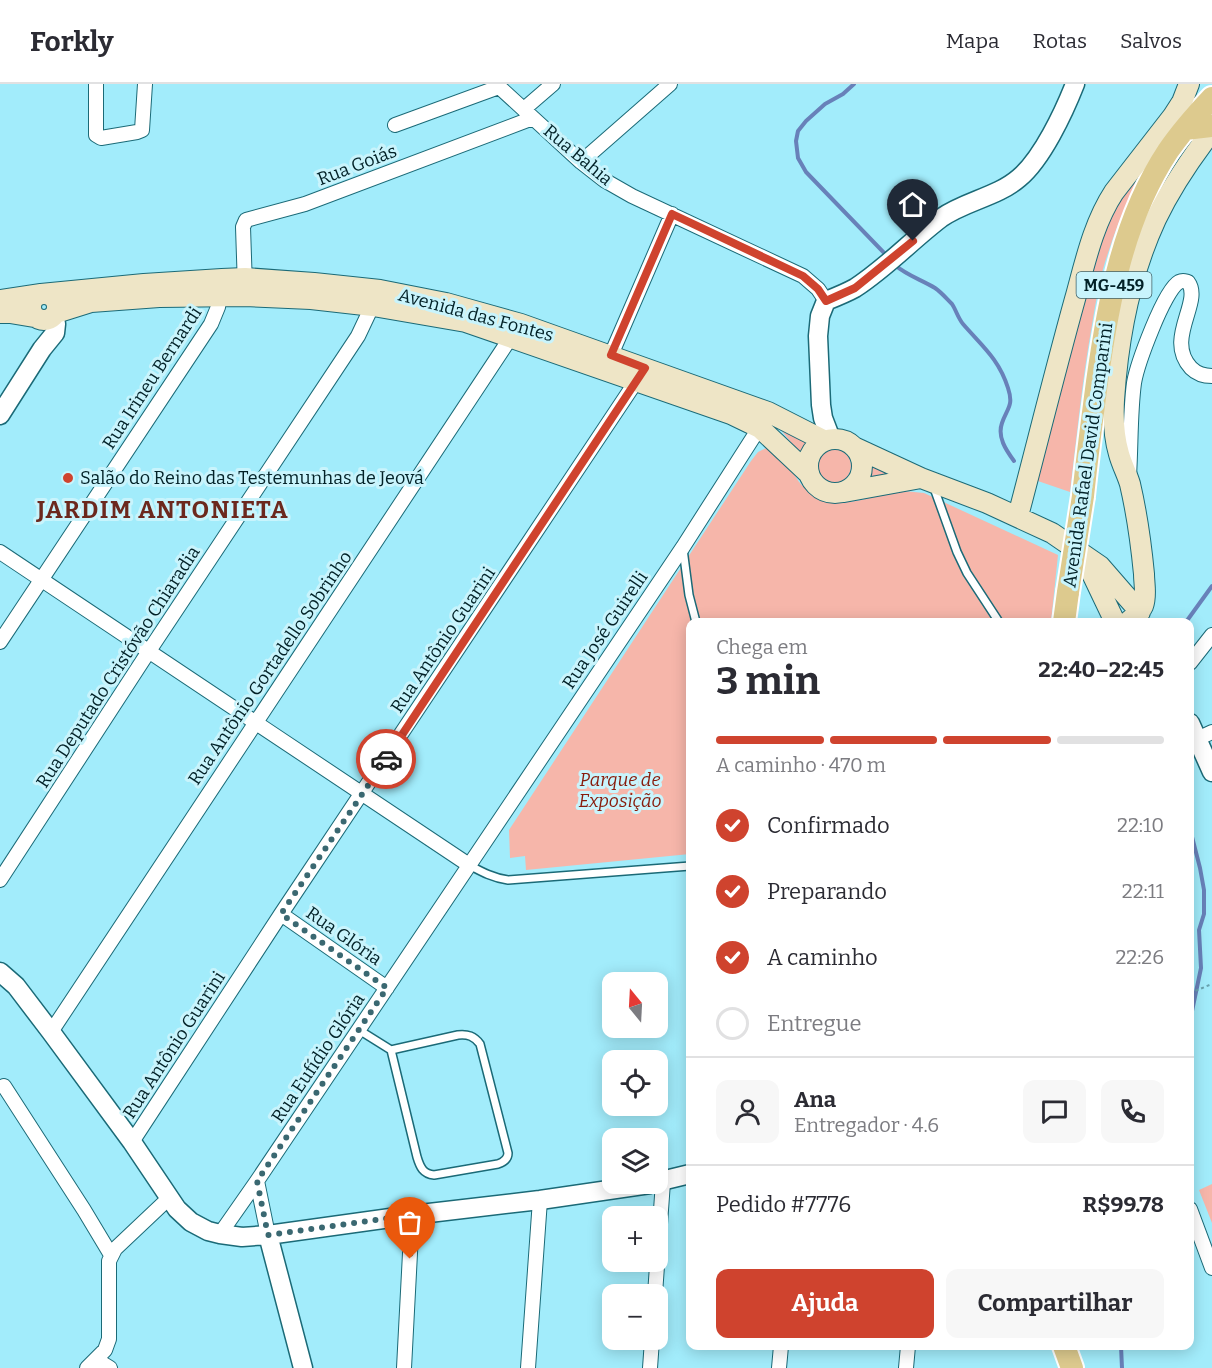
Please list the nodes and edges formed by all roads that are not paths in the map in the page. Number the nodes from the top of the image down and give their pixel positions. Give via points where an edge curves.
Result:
1 (96, 84) edge
2 (145, 84) edge
3 (554, 84) edge
4 (670, 84) edge
5 (1075, 84) edge
6 (1189, 84) edge
7 (1200, 84) edge
8 (498, 86) edge
9 (1212, 98) edge
10 (528, 113) junction
11 (395, 125) dead end
12 (1201, 126) edge
13 (580, 162) junction
14 (672, 214) junction
15 (221, 287) junction
16 (245, 287) junction
17 (41, 294) junction
18 (376, 298) junction
19 (0, 300) edge
20 (826, 301) junction
21 (0, 308) edge
22 (0, 313) edge
23 (45, 316) junction
24 (516, 330) junction
25 (611, 355) junction
26 (641, 374) junction
27 (1212, 376) edge
28 (7, 393) edge
29 (0, 415) edge
30 (764, 420) junction
31 (828, 440) junction
32 (854, 447) junction
33 (809, 474) junction
34 (927, 480) junction
35 (1129, 481) junction
36 (841, 492) junction
37 (1018, 516) junction
38 (683, 547) junction
39 (0, 552) edge
40 (1082, 553) junction
41 (42, 579) junction
42 (1124, 593) junction
43 (1111, 614) edge
44 (695, 618) edge
45 (996, 618) edge
46 (1065, 618) edge
47 (1137, 618) edge
48 (1138, 618) edge
49 (1212, 635) edge
50 (0, 642) edge
51 (149, 651) junction
52 (1194, 658) edge
53 (255, 723) junction
54 (1196, 731) edge
55 (1212, 772) edge
56 (362, 794) junction
57 (469, 866) junction
58 (686, 866) edge
59 (0, 880) edge
60 (281, 914) junction
61 (0, 972) edge
62 (387, 988) junction
63 (359, 1030) junction
64 (51, 1032) junction
65 (391, 1050) junction
66 (4, 1086) dead end
67 (132, 1142) junction
68 (686, 1175) edge
69 (668, 1179) edge
70 (257, 1181) junction
71 (602, 1190) edge
72 (656, 1194) edge
73 (169, 1198) junction
74 (540, 1200) junction
75 (412, 1215) junction
76 (1194, 1220) edge
77 (220, 1234) junction
78 (268, 1235) junction
79 (111, 1255) junction
80 (1212, 1268) edge
81 (655, 1284) edge
82 (651, 1350) edge
83 (781, 1350) edge
84 (908, 1350) edge
85 (1066, 1350) edge
86 (1076, 1350) edge
87 (92, 1364) edge
88 (110, 1368) edge
89 (303, 1368) edge
90 (404, 1368) edge
91 (528, 1368) edge
92 (650, 1368) edge
93 (779, 1368) edge
94 (906, 1368) edge
95 (1074, 1368) edge

1 - 2 street via 96,135 101,138 142,130
3 - 10 street
4 - 13 street
5 - 20 street via 1052,133 1019,178 942,218 866,280
6 - 37 main road via 1182,102 1107,202 1091,244
7 - 12 main road
8 - 10 street, Rua Bahia
8 - 11 street
9 - 12 main road, Avenida Rafael David Comparini / MG-459
10 - 13 street, Rua Bahia
10 - 16 street, Rua Goiás via 305,204 246,220
12 - 35 main road via 1189,163 1156,220 1125,318 1113,420 1119,456
12 - 46 main road, Avenida Rafael David Comparini / MG-459, bridge via 1169,150 1157,169 1119,264 1102,345
13 - 14 street, Rua Bahia via 616,187
14 - 20 street, Rua Bahia via 803,276
14 - 25 street
15 - 16 main road, Avenida das Fontes
15 - 17 main road, Avenida das Fontes via 144,284
15 - 23 main road, Avenida das Fontes via 99,302
15 - 41 street, Rua Irineu Bernardi via 211,324
16 - 18 main road, Avenida das Fontes via 314,283
17 - 19 main road, Avenida das Fontes
17 - 23 main road via 30,304 31,312
18 - 24 main road, Avenida das Fontes via 446,303
18 - 51 street, Rua Deputado Cristóvão Chiaradia via 358,336
20 - 31 street via 818,336 821,405
21 - 22 street
22 - 23 main road, Avenida das Fontes
23 - 28 street via 40,334 42,349
24 - 25 main road, Avenida das Fontes
24 - 26 main road, Avenida das Fontes
24 - 53 street, Rua Antônio Gortadello Sobrinho
25 - 26 main road, Avenida das Fontes
26 - 30 main road, Avenida das Fontes
26 - 56 street, Rua Antônio Guarini
27 - 35 street via 1194,372 1182,354 1182,331 1192,290 1188,282 1179,282 1167,298 1139,362
28 - 29 street
30 - 31 main road, Avenida das Fontes
30 - 33 main road, Avenida das Fontes
30 - 38 street, Rua José Guirelli
31 - 32 main road, Avenida das Fontes via 839,439
31 - 33 main road via 812,451
32 - 34 main road, Avenida das Fontes
32 - 36 main road via 862,461 860,477
33 - 36 main road, Avenida das Fontes via 825,491
34 - 36 main road, Avenida das Fontes
34 - 37 main road, Avenida das Fontes
34 - 45 lane via 967,573
35 - 48 main road via 1141,538 1145,594
37 - 40 main road, Avenida das Fontes
38 - 44 lane
38 - 57 street, Rua José Guirelli
39 - 41 street
40 - 42 main road, Avenida das Fontes
40 - 43 main road
41 - 50 street, Rua Irineu Bernardi
41 - 51 street
42 - 43 main road
42 - 47 main road, Avenida das Fontes
49 - 52 street
51 - 53 street
51 - 59 street, Rua Deputado Cristóvão Chiaradia
53 - 56 street
53 - 64 street, Rua Antônio Gortadello Sobrinho
54 - 55 street
56 - 57 street
56 - 60 street, Rua Antônio Guarini
57 - 58 lane via 508,880
57 - 62 street, Rua Eufídio Glória
60 - 62 street, Rua Glória
60 - 67 street, Rua Antônio Guarini
61 - 64 street via 16,986
62 - 63 street, Rua Eufídio Glória
63 - 65 lane
63 - 70 street, Rua Eufídio Glória
64 - 67 street
65 - 65 lane via 458,1035 476,1038 508,1153 506,1160 434,1175 423,1171
66 - 79 street
67 - 73 street
68 - 69 street
70 - 77 street, Rua Eufídio Glória
70 - 78 street
71 - 74 street
72 - 81 street
73 - 77 street via 191,1222
73 - 79 street
74 - 75 street
74 - 91 street
75 - 78 street
75 - 90 street
76 - 80 street
77 - 78 street
78 - 89 street
79 - 87 street via 108,1339 105,1350
82 - 92 street
83 - 93 street
84 - 94 street
85 - 95 main road
86 - 95 main road
87 - 88 street

